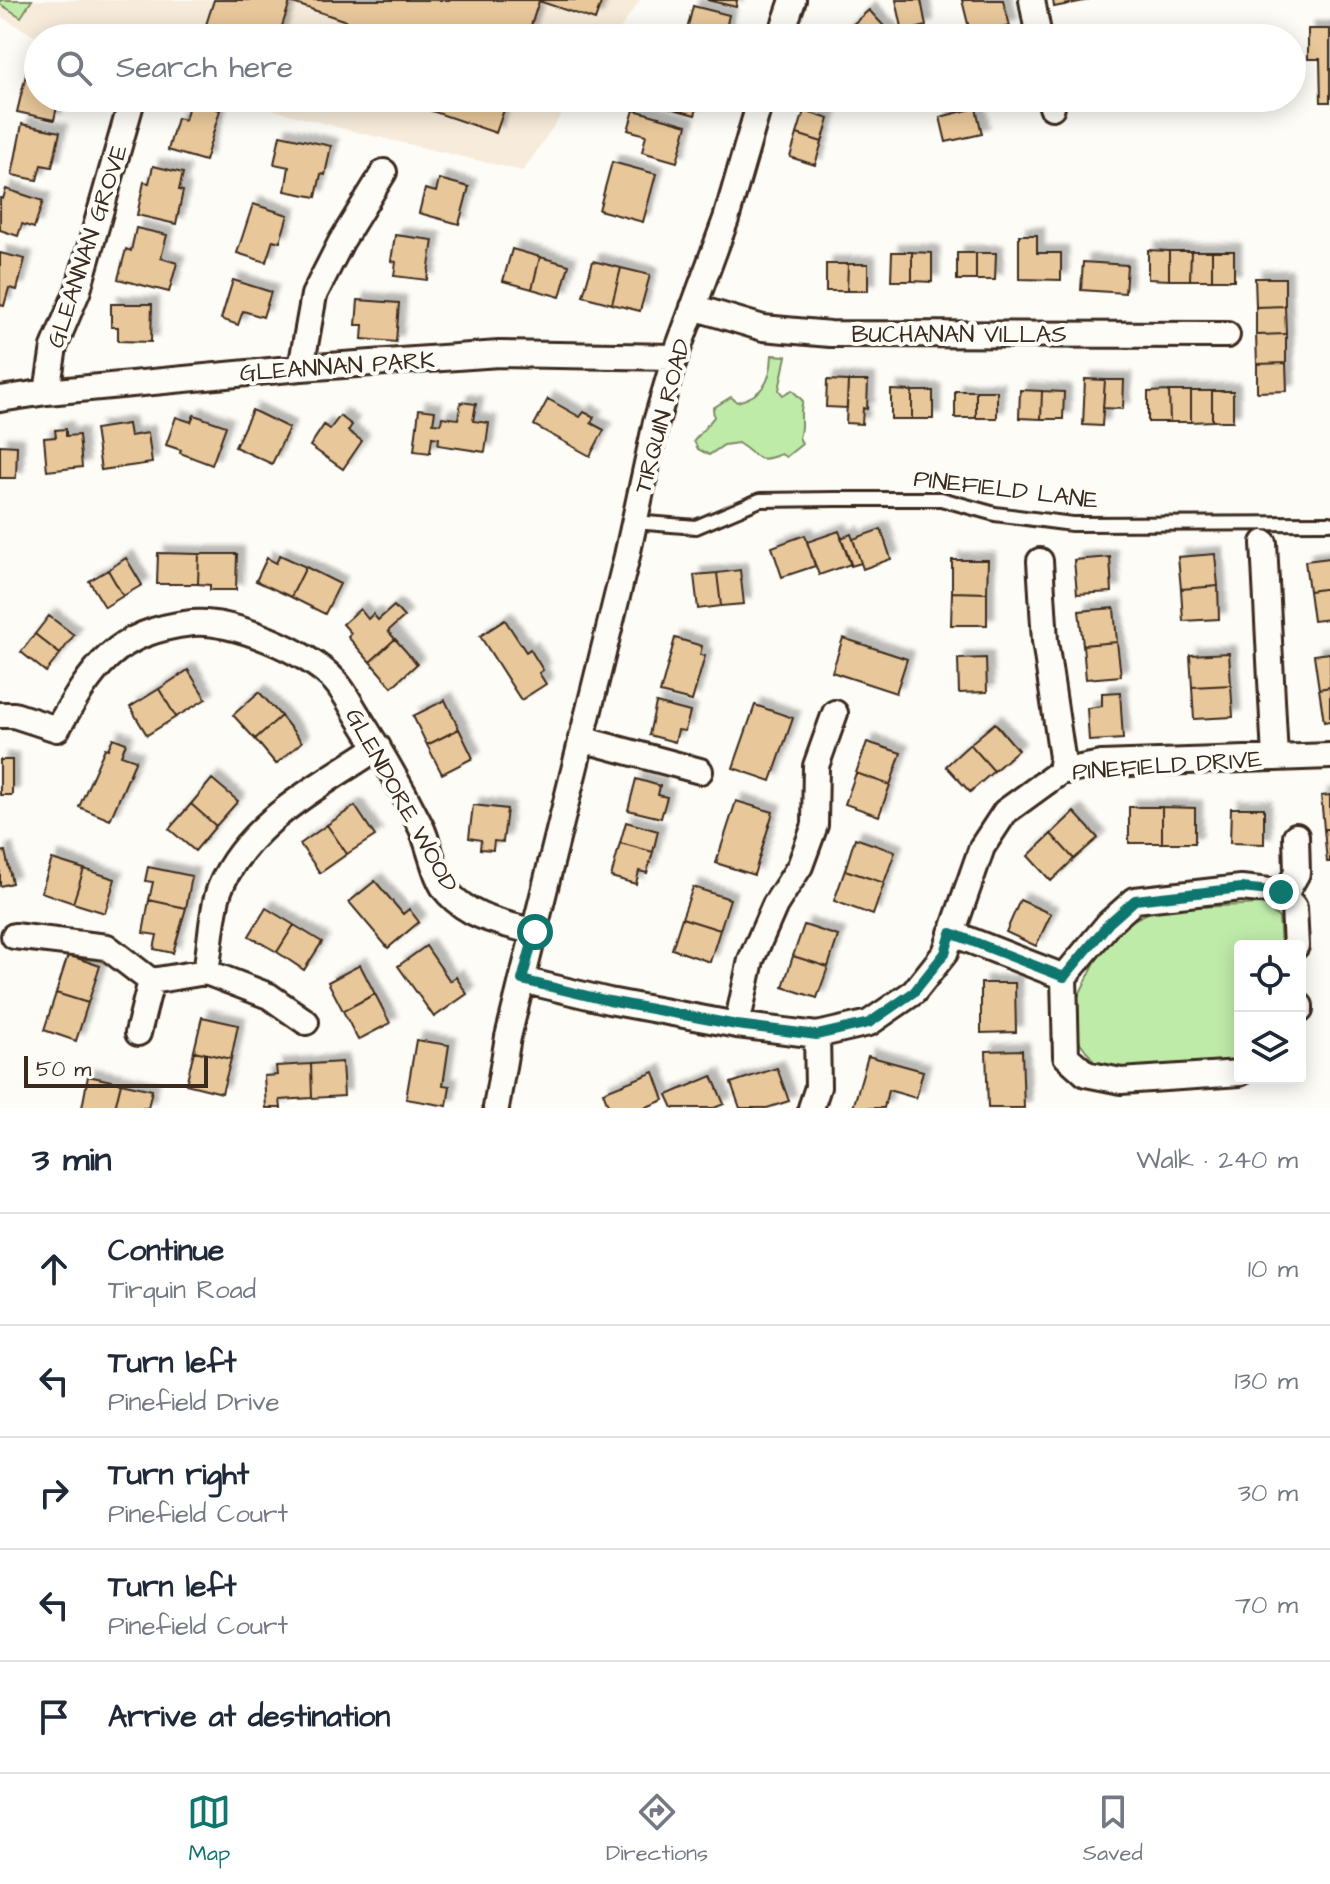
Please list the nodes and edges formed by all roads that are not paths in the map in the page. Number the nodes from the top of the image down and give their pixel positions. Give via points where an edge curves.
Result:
1 (793, 0) edge
2 (1032, 0) edge
3 (785, 24) edge
4 (1036, 24) edge
5 (129, 112) edge
6 (757, 112) edge
7 (384, 172) dead end
8 (693, 307) junction
9 (1227, 335) dead end
10 (675, 357) junction
11 (301, 368) junction
12 (47, 392) junction
13 (0, 399) edge
14 (634, 522) junction
15 (1330, 523) edge
16 (1264, 543) dead end
17 (1040, 561) dead end
18 (835, 713) dead end
19 (0, 715) edge
20 (581, 739) junction
21 (378, 747) junction
22 (1330, 756) edge
23 (1275, 758) junction
24 (700, 771) dead end
25 (1060, 772) junction
26 (1296, 836) dead end
27 (1284, 896) junction
28 (535, 932) junction
29 (951, 933) junction
30 (14, 936) dead end
31 (1296, 940) edge
32 (206, 972) junction
33 (1064, 977) junction
34 (522, 980) junction
35 (151, 981) junction
36 (306, 1022) dead end
37 (737, 1025) junction
38 (138, 1033) dead end
39 (817, 1035) junction
40 (1234, 1073) edge
41 (496, 1108) edge
42 (811, 1108) edge

1 - 3 street
2 - 4 street
5 - 12 street, GLEANNAN GROVE via 78,290 54,347
6 - 8 street, TIRQUIN ROAD
7 - 11 street via 314,295
8 - 9 street, BUCHANAN VILLAS via 763,328 830,334
8 - 10 street, TIRQUIN ROAD
10 - 11 street, GLEANNAN PARK via 499,354
10 - 14 street, TIRQUIN ROAD
11 - 12 street, GLEANNAN PARK
12 - 13 street, GLEANNAN PARK
14 - 15 lane, PINEFIELD LANE via 696,527 760,500 941,499 995,514 1072,524
14 - 20 street, TIRQUIN ROAD
16 - 23 street
17 - 25 street
18 - 37 street via 816,766 815,825 800,866 775,905 751,960
19 - 21 street, GLENDORE WOOD via 57,729 108,657 134,638 163,626 207,621 272,641 334,680
20 - 24 street
20 - 28 street, TIRQUIN ROAD
21 - 28 street, GLENDORE WOOD via 422,830 446,891 471,913
21 - 32 street via 276,816 243,849 219,889
22 - 23 street, PINEFIELD DRIVE
23 - 25 street, PINEFIELD DRIVE via 1101,764
25 - 29 street, PINEFIELD DRIVE via 1005,812 982,847
26 - 27 street via 1297,873
27 - 31 street via 1294,907
27 - 33 street via 1241,888 1135,900
28 - 34 street, TIRQUIN ROAD
29 - 33 street
29 - 39 street, PINEFIELD DRIVE via 945,953 914,992 869,1023
30 - 35 street via 107,947
32 - 35 street
32 - 36 street via 269,996
33 - 40 street via 1066,1056 1086,1074 1121,1081
34 - 37 street, PINEFIELD DRIVE
34 - 41 street, TIRQUIN ROAD
35 - 38 street
37 - 39 street, PINEFIELD DRIVE
39 - 42 street via 818,1087

